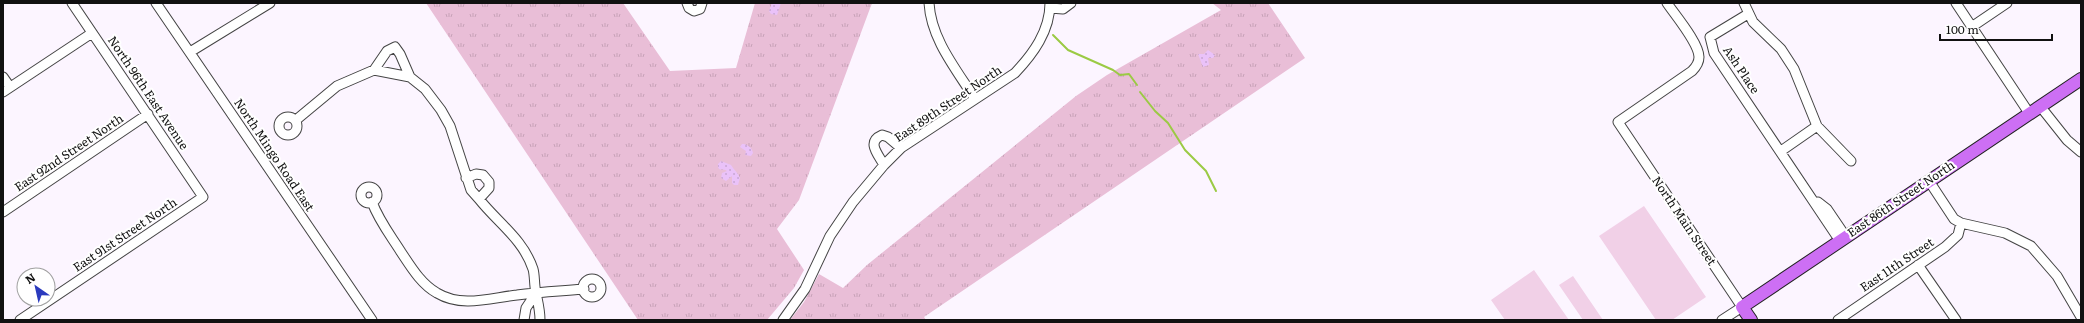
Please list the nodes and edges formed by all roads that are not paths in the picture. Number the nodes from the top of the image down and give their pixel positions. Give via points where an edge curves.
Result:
1 (72, 3) edge
2 (156, 3) edge
3 (270, 3) edge
4 (687, 3) edge
5 (702, 3) edge
6 (930, 3) edge
7 (1071, 3) edge
8 (1667, 3) edge
9 (1744, 3) edge
10 (1956, 3) edge
11 (2007, 3) edge
12 (1050, 6) edge
13 (1751, 18) junction
14 (1973, 26) junction
15 (92, 33) junction
16 (190, 52) junction
17 (374, 70) junction
18 (3, 77) edge
19 (410, 77) junction
20 (2081, 79) edge
21 (7, 90) edge
22 (975, 99) junction
23 (2040, 106) junction
24 (148, 114) junction
25 (2030, 114) junction
26 (296, 120) dead end
27 (1817, 126) junction
28 (901, 148) junction
29 (1781, 151) junction
30 (2081, 152) edge
31 (1850, 161) dead end
32 (884, 165) junction
33 (466, 178) junction
34 (1929, 181) junction
35 (203, 197) joint
36 (479, 199) junction
37 (372, 202) dead end
38 (3, 212) edge
39 (1961, 223) junction
40 (1843, 239) junction
41 (1918, 265) junction
42 (584, 289) dead end
43 (536, 293) junction
44 (1742, 306) junction
45 (2081, 317) edge
46 (20, 320) edge
47 (372, 320) edge
48 (524, 320) edge
49 (540, 320) edge
50 (783, 320) edge
51 (1722, 320) edge
52 (1751, 320) edge
53 (1838, 320) edge
54 (1956, 320) edge

1 - 15 street, North 96th East Avenue
2 - 16 street, North Mingo Road East
3 - 16 street
4 - 5 street via 694,11 700,9
6 - 22 street via 930,15 937,37
7 - 12 street via 1064,9
8 - 44 street, North Main Street via 1696,46 1699,56 1697,66 1618,122
9 - 13 street
10 - 14 street
11 - 14 street
12 - 22 street, East 89th Street North via 1048,21 1030,57 1015,73
13 - 27 street via 1784,53 1794,69
13 - 29 street, Ash Place via 1710,37 1710,43 1714,53
14 - 25 street
15 - 21 street
15 - 24 street, North 96th East Avenue
16 - 47 street, North Mingo Road East
17 - 19 street
17 - 19 street via 387,51 395,47
17 - 26 street via 337,86
18 - 21 street
19 - 33 street via 425,89 441,110 454,136
20 - 23 main road, East 86th Street North
22 - 28 street, East 89th Street North
23 - 25 main road, East 86th Street North
23 - 30 street via 2066,140
24 - 35 street, North 96th East Avenue
24 - 38 street, East 92nd Street North
25 - 34 main road, East 86th Street North
27 - 29 street
27 - 31 street
28 - 32 street, East 89th Street North
28 - 32 street via 888,137 877,137 873,147
29 - 40 street, Ash Place via 1810,196
32 - 50 street, East 89th Street North via 853,202 830,236 805,289
33 - 36 street via 471,190
33 - 36 street via 480,174 488,179 489,188
34 - 39 street via 1949,213
34 - 40 main road, East 86th Street North
35 - 46 street, East 91st Street North
36 - 43 street via 522,246 533,270
37 - 43 street via 376,215 418,277 437,293 464,302
39 - 41 street, East 11th Street via 1958,235 1952,242
39 - 45 street via 2005,233 2031,246 2057,276
40 - 44 main road, East 86th Street North
41 - 53 street, East 11th Street
41 - 54 street
42 - 43 street
43 - 48 street via 526,308
43 - 49 street via 540,306
44 - 51 street, East 86th Street North
44 - 52 main road, North Main Street

